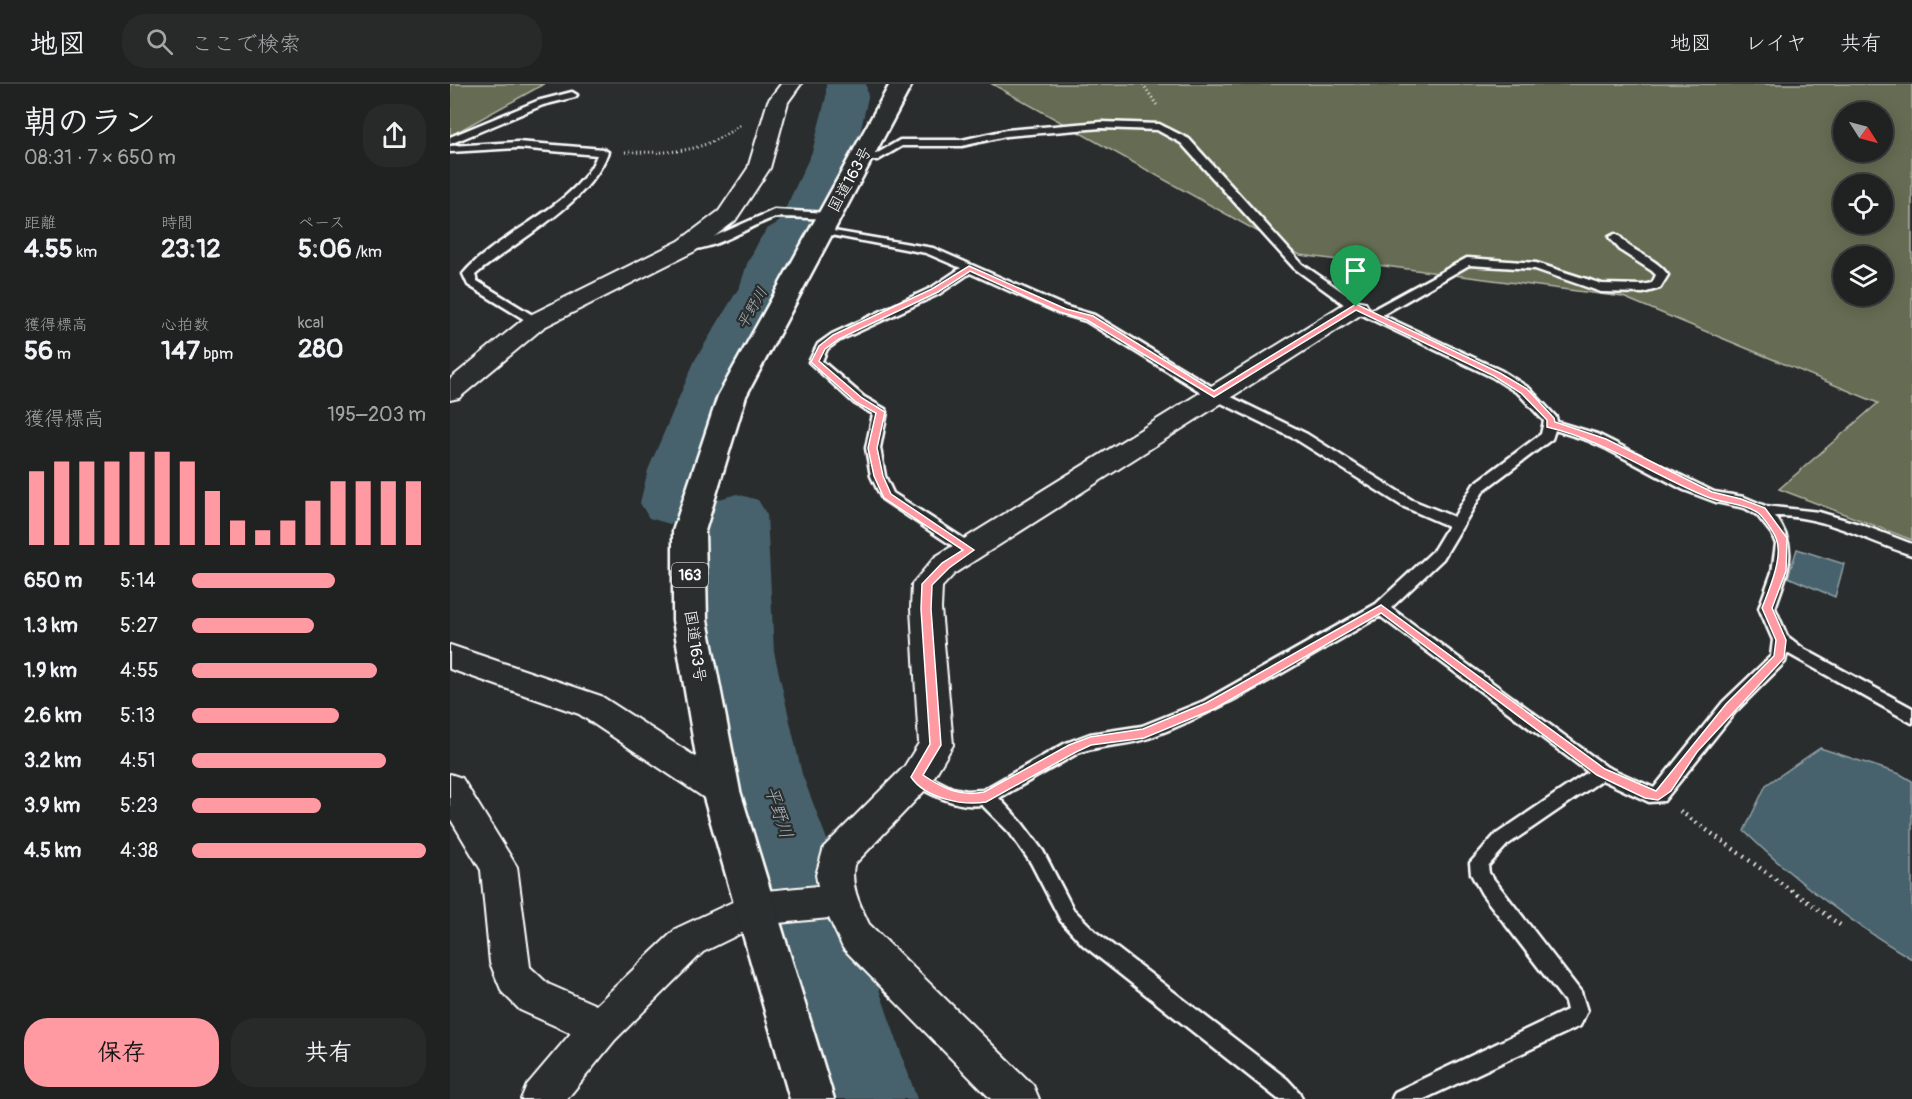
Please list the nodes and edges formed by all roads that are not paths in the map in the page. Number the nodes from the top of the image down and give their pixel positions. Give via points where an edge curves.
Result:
1 (791, 84) edge
2 (901, 84) edge
3 (572, 95) dead end
4 (450, 141) edge
5 (450, 149) edge
6 (861, 157) junction
7 (814, 220) junction
8 (1615, 237) dead end
9 (687, 246) junction
10 (969, 268) junction
11 (1364, 311) junction
12 (535, 322) junction
13 (450, 392) edge
14 (1214, 394) junction
15 (1550, 425) junction
16 (1762, 511) junction
17 (1457, 524) junction
18 (970, 550) junction
19 (1912, 550) edge
20 (1381, 608) junction
21 (1781, 640) junction
22 (450, 657) edge
23 (1912, 716) edge
24 (1601, 772) junction
25 (916, 777) junction
26 (450, 788) edge
27 (721, 791) junction
28 (986, 797) junction
29 (838, 900) junction
30 (754, 909) junction
31 (601, 1027) junction
32 (541, 1099) edge
33 (812, 1099) edge
34 (1019, 1099) edge
35 (1292, 1099) edge
36 (1402, 1099) edge

1 - 9 street via 778,101 759,168 736,204
2 - 6 highway, 国道163号 / 163
3 - 4 lane via 540,103
5 - 12 lane via 518,145 603,152 596,169 545,219 469,274 472,283
6 - 7 highway, 国道163号 / 163
6 - 11 lane via 878,158 900,143 962,143 1006,133 1101,125 1159,127 1185,141 1299,266
7 - 9 lane via 774,213 717,239
7 - 10 lane via 928,249
7 - 27 highway, 国道163号 / 163 via 732,396 689,531 690,620
8 - 11 lane via 1633,254 1653,263 1662,275 1656,285 1612,289 1536,266 1467,261
9 - 12 street
10 - 14 lane via 1090,318
10 - 18 lane via 935,291 836,337 822,347 815,362 859,400 880,412 873,448 878,476 888,496
11 - 14 street
11 - 15 lane via 1497,374 1524,391 1551,420
12 - 13 street
14 - 17 lane via 1302,437 1407,503
14 - 18 street
15 - 16 lane via 1603,441 1709,495
15 - 17 lane via 1547,436 1479,488
16 - 19 lane via 1783,509 1831,520
16 - 21 lane via 1782,538 1781,571 1767,608
17 - 20 lane via 1438,555
18 - 25 street via 945,565 927,584 936,745
20 - 24 lane
20 - 28 lane via 1210,706 1144,734 1090,741 1072,748
21 - 23 lane
21 - 24 lane via 1779,658 1730,707 1658,795 1649,795
22 - 27 street via 590,705
24 - 36 lane via 1501,840 1479,863 1488,888 1574,998 1577,1011 1573,1019
25 - 28 lane via 940,792 970,800
25 - 29 street via 837,858 834,875
26 - 31 street via 499,867 509,963 515,979 534,997
27 - 30 highway, 国道163号 / 163
28 - 35 lane via 1016,828 1037,857 1067,915 1090,939
29 - 30 street
29 - 34 street via 856,936
30 - 31 street via 690,940
30 - 33 highway, 国道163号 / 163
31 - 32 street

